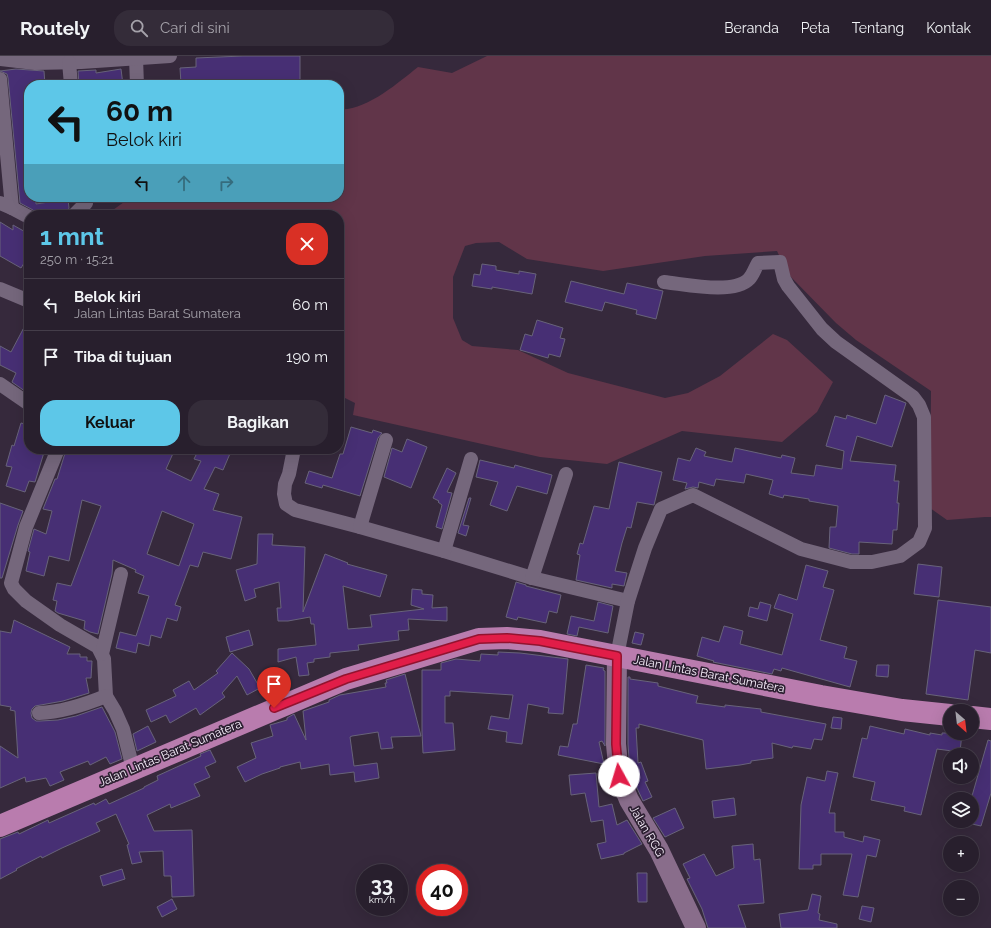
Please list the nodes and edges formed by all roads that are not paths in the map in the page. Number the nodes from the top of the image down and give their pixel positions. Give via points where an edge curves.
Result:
1 (170, 56) edge
2 (114, 58) edge
3 (136, 58) junction
4 (0, 59) edge
5 (69, 62) junction
6 (0, 79) edge
7 (71, 80) edge
8 (137, 80) edge
9 (86, 202) edge
10 (6, 205) edge
11 (79, 210) edge
12 (24, 214) edge
13 (664, 282) dead end
14 (0, 289) edge
15 (24, 299) edge
16 (0, 384) edge
17 (24, 401) edge
18 (386, 440) dead end
19 (56, 454) edge
20 (293, 454) edge
21 (471, 459) dead end
22 (566, 474) dead end
23 (360, 527) junction
24 (444, 551) junction
25 (121, 574) dead end
26 (532, 578) junction
27 (6, 583) edge
28 (628, 601) junction
29 (102, 654) junction
30 (617, 656) junction
31 (106, 696) junction
32 (39, 713) dead end
33 (943, 714) edge
34 (979, 718) edge
35 (991, 719) edge
36 (133, 769) junction
37 (0, 826) edge
38 (696, 928) edge

1 - 3 street
2 - 3 street
2 - 5 street
3 - 8 street
4 - 5 street
5 - 7 street
6 - 10 street
9 - 11 street
10 - 12 street
13 - 28 street via 720,288 735,287 750,278 758,263 780,262 788,286 822,329 836,342 913,397 919,405 924,417 925,528 919,542 900,556 872,562 851,562 801,549 693,495 661,509 644,548
14 - 15 street
16 - 17 street
18 - 23 street
19 - 27 street
20 - 23 street via 285,484 286,504 295,510
21 - 24 street
22 - 26 street
23 - 24 street
24 - 26 street
25 - 29 street
26 - 28 street
27 - 29 street via 60,625 98,647
28 - 30 street
29 - 31 street
30 - 33 highway, Jalan Lintas Barat Sumatera via 836,699
30 - 36 highway, Jalan Lintas Barat Sumatera via 540,641 479,639 346,679
30 - 38 street, Jalan RGG via 616,744 619,776 629,800 659,850
31 - 32 street via 69,709
31 - 36 street via 123,729
34 - 35 highway
36 - 37 highway, Jalan Lintas Barat Sumatera

